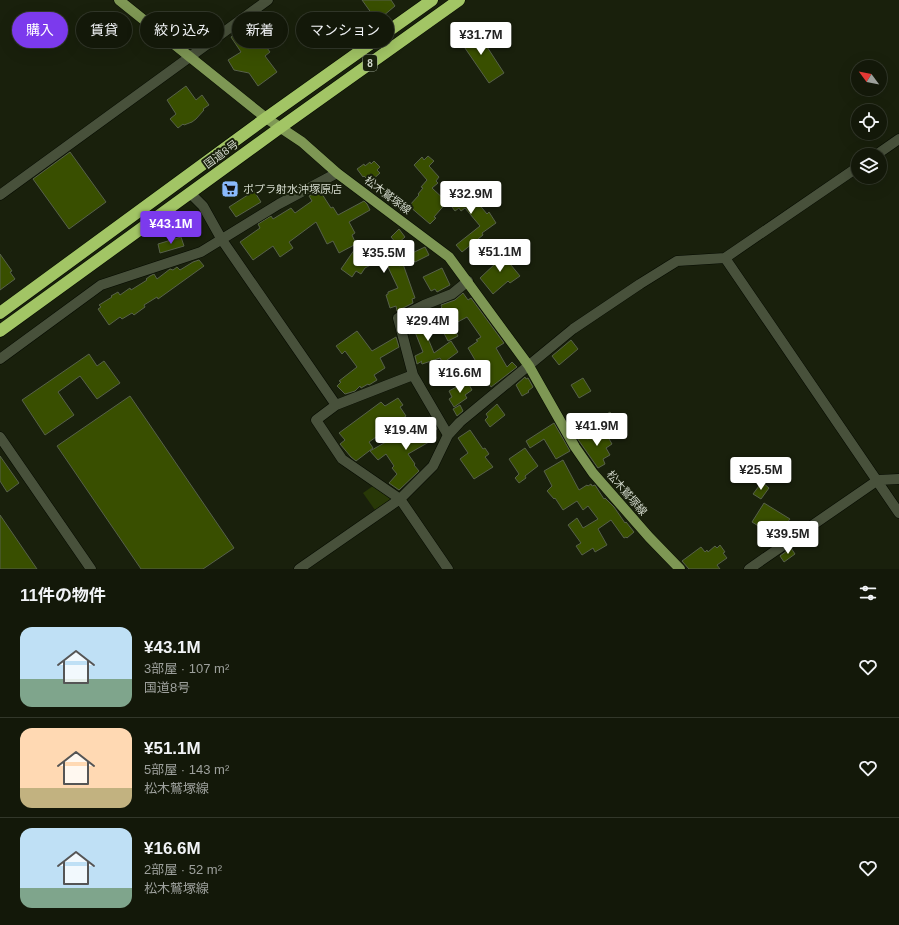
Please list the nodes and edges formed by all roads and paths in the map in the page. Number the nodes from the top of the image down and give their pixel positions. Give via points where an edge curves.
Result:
1 (119, 0) edge
2 (268, 0) edge
3 (432, 0) edge
4 (459, 0) edge
5 (190, 56) junction
6 (266, 118) junction
7 (281, 127) junction
8 (899, 139) edge
9 (886, 148) edge
10 (338, 172) junction
11 (851, 172) edge
12 (190, 193) junction
13 (0, 195) edge
14 (222, 240) junction
15 (76, 257) junction
16 (725, 258) junction
17 (468, 281) junction
18 (0, 306) edge
19 (29, 311) junction
20 (0, 313) edge
21 (0, 331) edge
22 (0, 336) edge
23 (0, 359) edge
24 (529, 366) junction
25 (413, 375) junction
26 (336, 405) junction
27 (448, 435) junction
28 (0, 437) edge
29 (878, 480) junction
30 (899, 480) edge
31 (400, 499) junction
32 (899, 513) edge
33 (91, 569) edge
34 (299, 569) edge
35 (448, 569) edge
36 (680, 569) edge
37 (749, 569) edge

1 - 5 main road, 松木鷲塚線
2 - 5 street
3 - 6 highway, 国道8号 / 8
4 - 7 highway, 国道8号 / 8
5 - 6 main road, 松木鷲塚線
5 - 13 street
6 - 7 main road, 松木鷲塚線
6 - 15 highway, 国道8号 / 8
7 - 10 main road, 松木鷲塚線
7 - 12 highway, 国道8号 / 8
8 - 9 street
10 - 14 street via 279,204
10 - 17 main road, 松木鷲塚線 via 449,256
11 - 16 street
12 - 14 street via 203,206
12 - 19 highway, 国道8号 / 8
14 - 23 street via 201,252 101,285
14 - 26 street
15 - 18 highway
15 - 20 highway, 国道8号 / 8
16 - 24 street via 677,261 573,330
16 - 29 street
17 - 24 main road, 松木鷲塚線
17 - 25 street via 452,294 398,318
19 - 21 highway, 国道8号 / 8
19 - 22 highway
24 - 27 street via 460,422
24 - 36 main road, 松木鷲塚線 via 575,447 593,473
25 - 26 street
25 - 27 street
26 - 31 street via 316,420 342,459
27 - 31 street via 433,466
28 - 33 street
29 - 30 street
29 - 32 street
29 - 37 street
31 - 34 street
31 - 35 street

